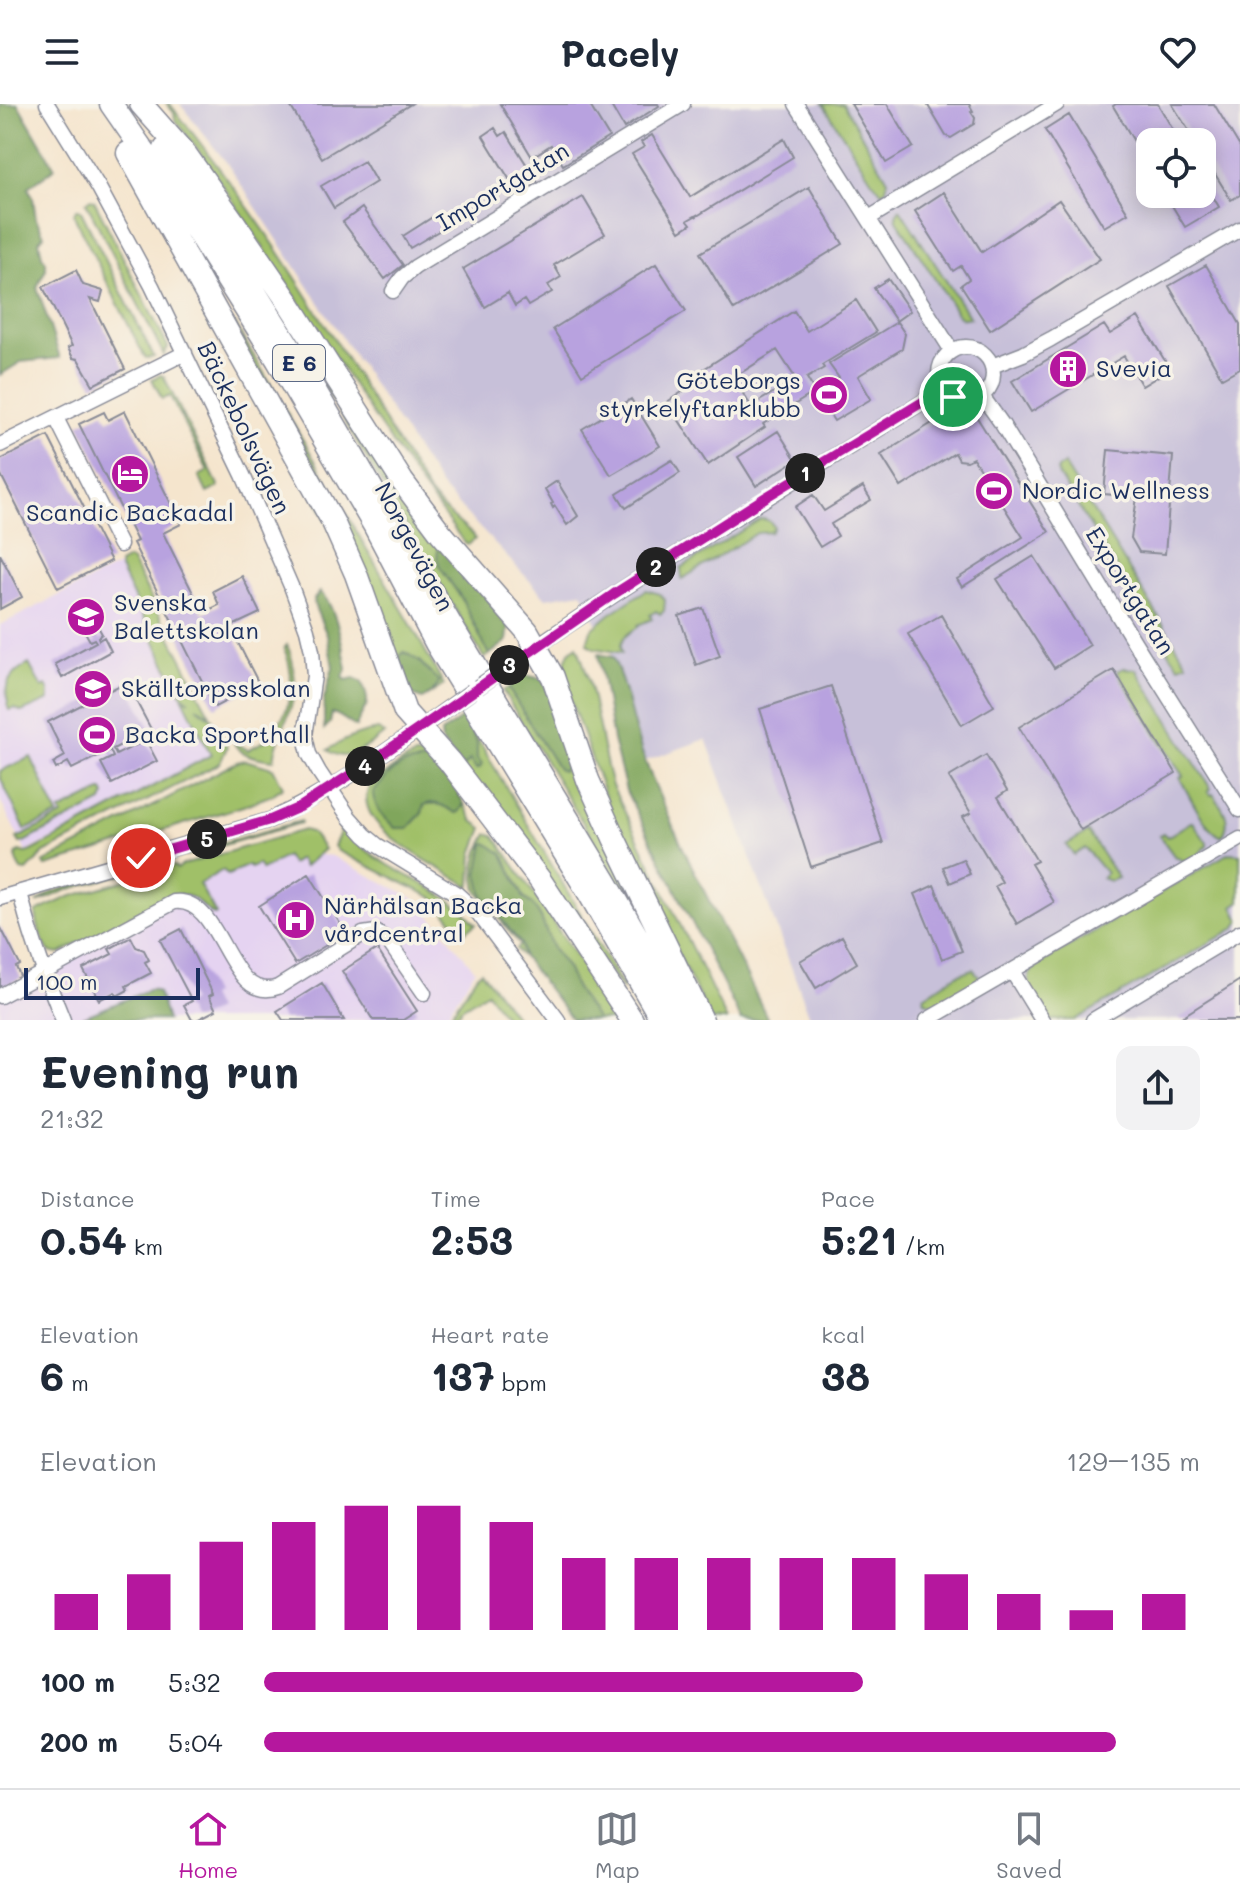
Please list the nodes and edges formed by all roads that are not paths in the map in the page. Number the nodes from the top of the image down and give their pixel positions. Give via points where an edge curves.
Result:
1 (47, 104) edge
2 (99, 104) edge
3 (111, 104) edge
4 (139, 104) edge
5 (683, 104) edge
6 (796, 104) edge
7 (1057, 104) edge
8 (869, 218) junction
9 (1240, 229) edge
10 (393, 291) dead end
11 (952, 351) junction
12 (185, 353) junction
13 (992, 366) junction
14 (944, 389) junction
15 (982, 396) junction
16 (56, 418) junction
17 (0, 445) edge
18 (120, 545) dead end
19 (531, 650) junction
20 (420, 728) junction
21 (330, 789) junction
22 (1240, 810) edge
23 (1240, 839) edge
24 (20, 892) junction
25 (0, 898) edge
26 (1240, 932) edge
27 (44, 971) junction
28 (1012, 971) junction
29 (424, 993) dead end
30 (0, 996) edge
31 (63, 1020) edge
32 (558, 1020) edge
33 (632, 1020) edge
34 (662, 1020) edge
35 (685, 1020) edge
36 (702, 1020) edge
37 (927, 1020) edge
38 (1042, 1020) edge
39 (1093, 1020) edge

1 - 12 street, Bäckebolsvägen via 100,190
2 - 20 highway via 333,522 401,703
3 - 34 highway, Norgevägen / E 6 via 277,359 436,643
4 - 19 highway via 186,155 287,300 402,481 527,631
4 - 35 highway, Norgevägen / E 6 via 292,351
5 - 10 street, Importgatan via 415,267
6 - 8 street
7 - 8 street
8 - 11 street
9 - 13 street via 1051,339
11 - 13 street via 975,349
11 - 14 street via 940,368
12 - 16 street
12 - 21 street, Bäckebolsvägen via 264,522 307,630 314,676 306,745
13 - 15 street via 992,382
14 - 15 street via 961,400
14 - 19 street
15 - 22 street, Exportgatan
16 - 17 street
16 - 18 street
19 - 20 street, bridge
19 - 36 highway via 553,677 588,780
20 - 21 street
20 - 33 highway via 540,880
21 - 24 street via 270,820
21 - 32 street, Bäckebolsvägen via 377,845 478,913
23 - 28 street
24 - 25 street
24 - 27 street
26 - 39 street
27 - 29 street via 179,901 190,903 206,918 244,979 256,989 278,987 363,934 376,932
27 - 30 street
27 - 31 street
28 - 37 street
28 - 38 street

